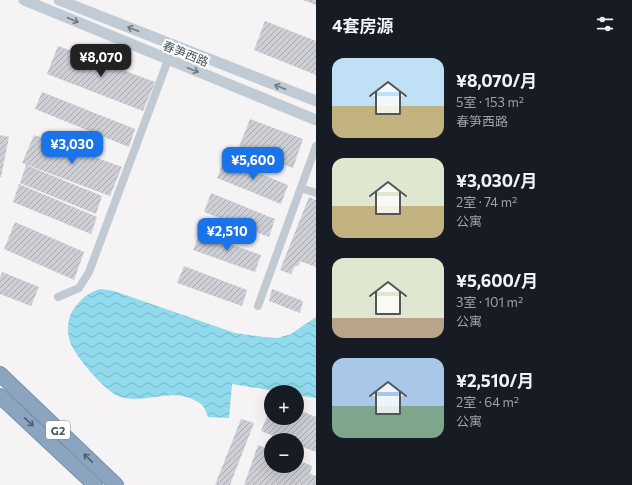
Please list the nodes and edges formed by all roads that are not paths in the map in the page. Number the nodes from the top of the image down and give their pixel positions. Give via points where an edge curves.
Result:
1 (24, 0) edge
2 (62, 1) edge
3 (58, 14) junction
4 (168, 60) junction
5 (316, 101) edge
6 (316, 120) edge
7 (316, 146) edge
8 (301, 188) junction
9 (316, 193) edge
10 (58, 297) dead end
11 (258, 306) dead end
12 (0, 374) edge
13 (0, 396) edge
14 (95, 485) edge
15 (116, 485) edge

1 - 3 main road, 春笋西路
2 - 3 street
5 -> 2 main road, 春笋西路
3 -> 4 main road, 春笋西路
4 -> 6 main road, 春笋西路
4 - 10 street via 89,272 79,288
7 - 8 street
8 - 9 street
8 - 11 street
15 -> 12 highway, G2
13 -> 14 highway, G2

